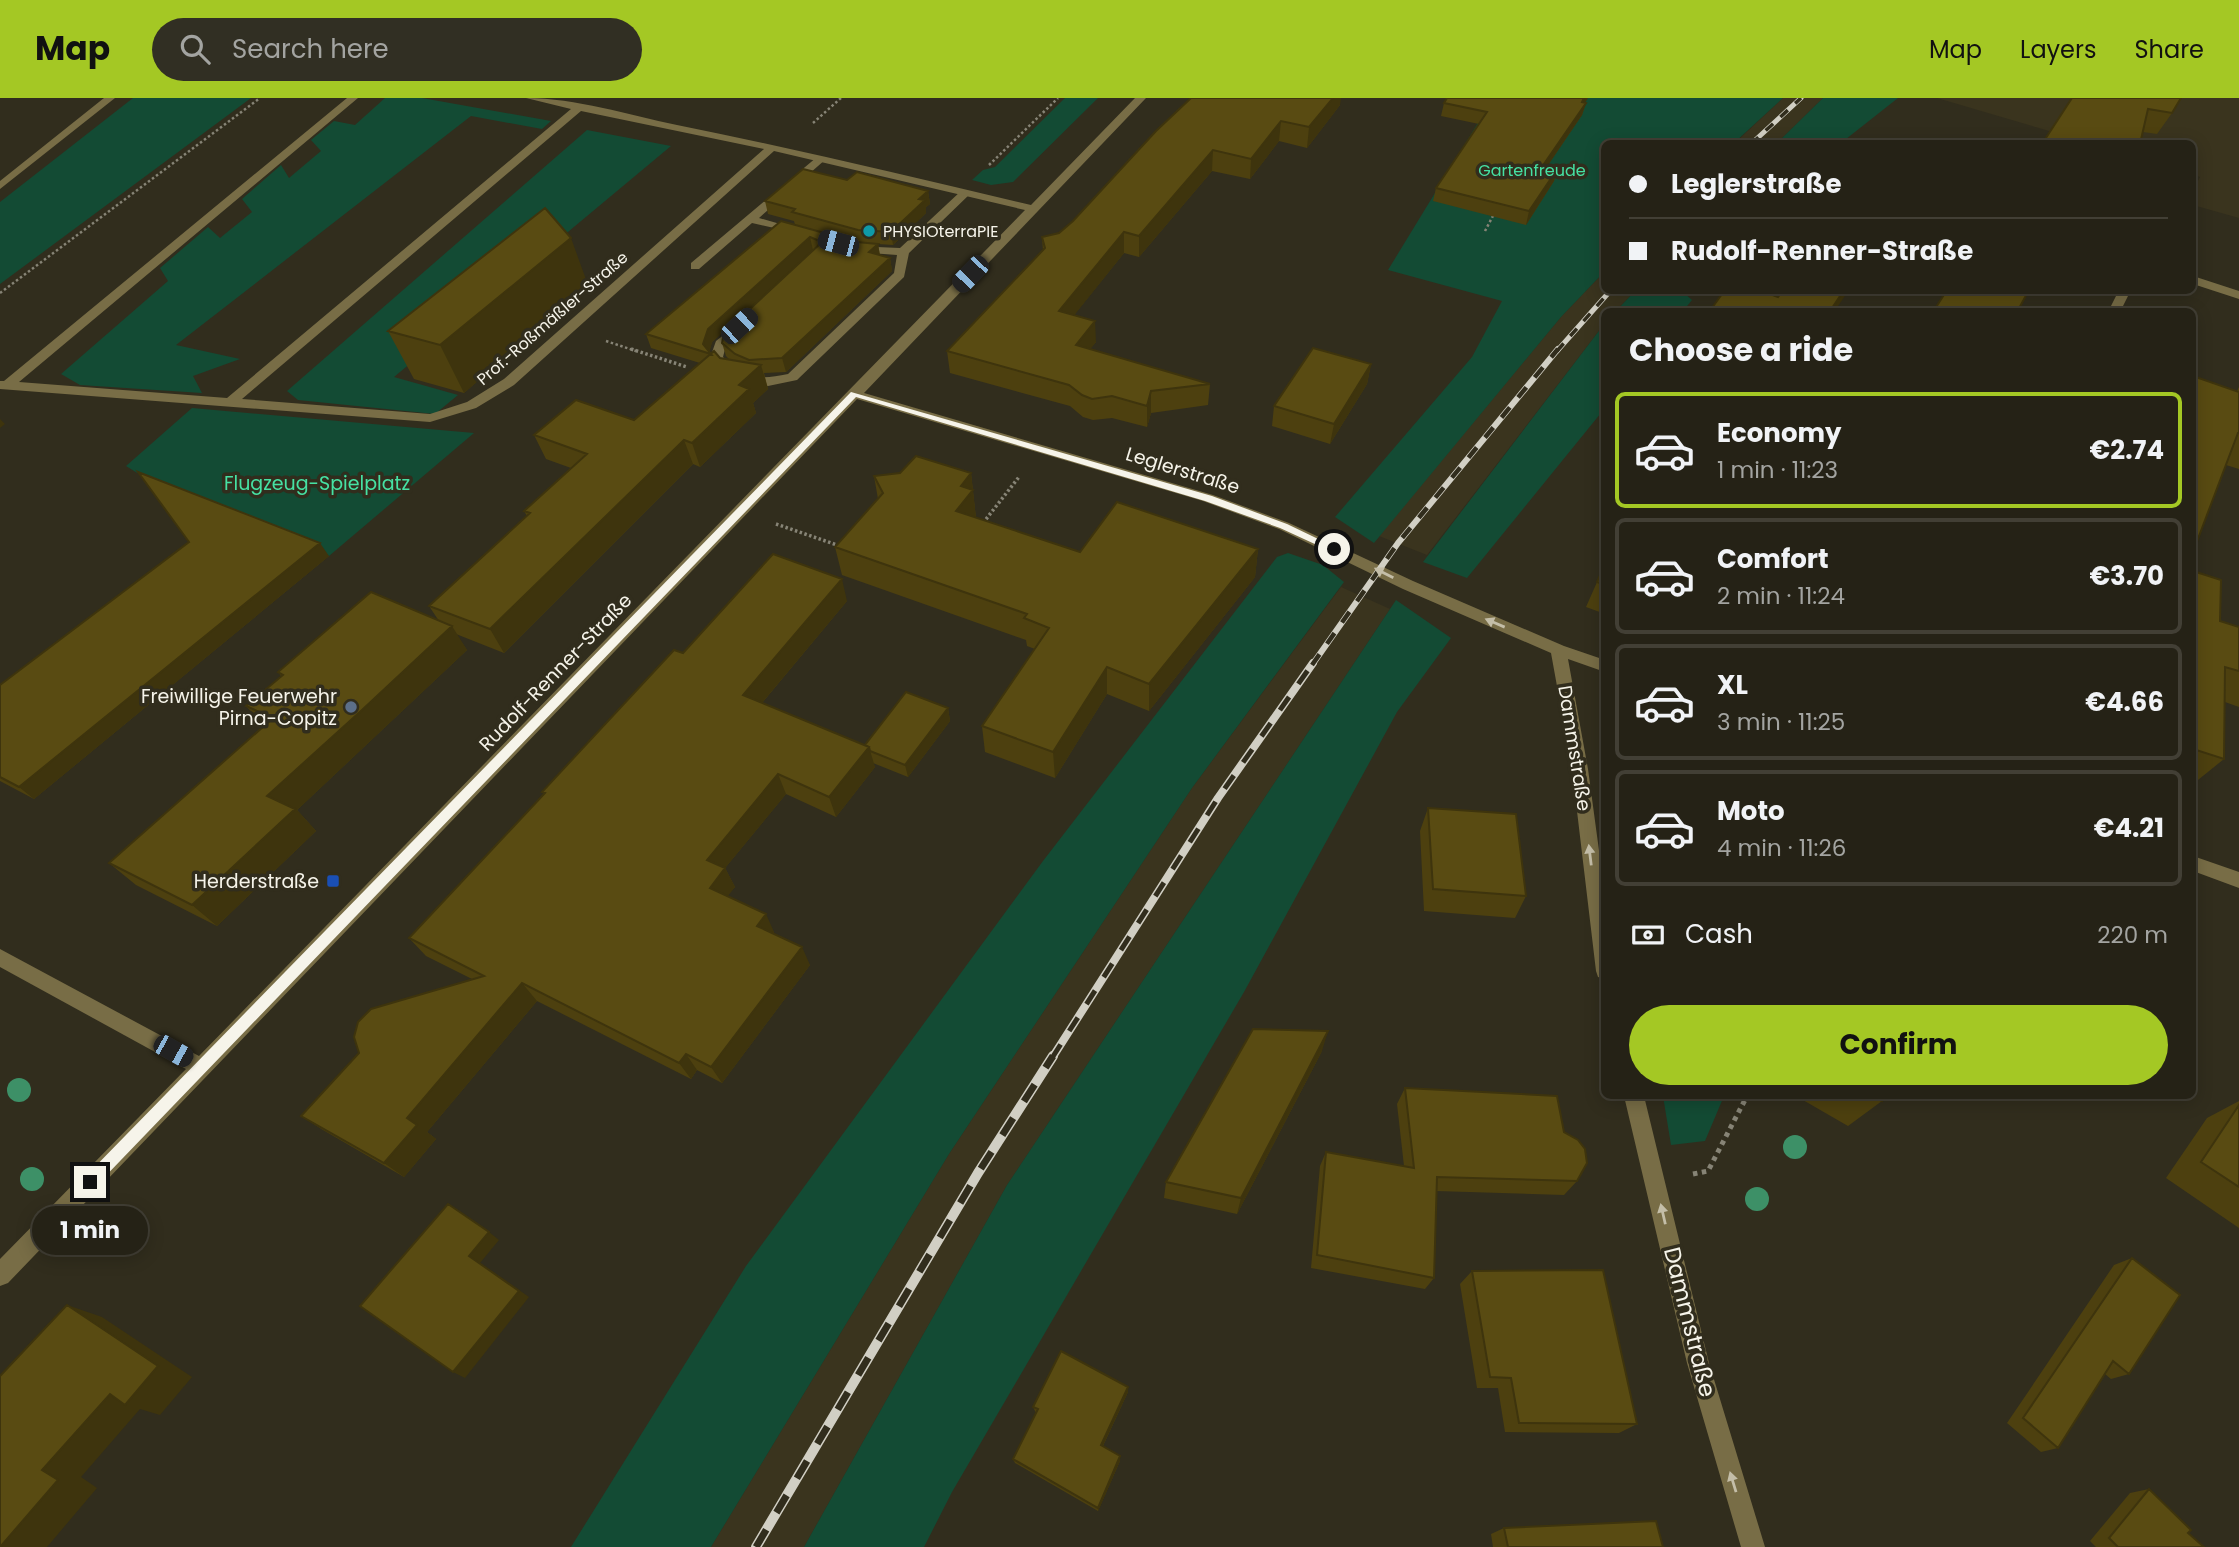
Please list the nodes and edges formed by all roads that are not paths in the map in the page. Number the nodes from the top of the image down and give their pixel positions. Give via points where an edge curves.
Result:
1 (110, 98) edge
2 (353, 98) edge
3 (531, 98) edge
4 (1141, 98) edge
5 (580, 107) junction
6 (772, 147) junction
7 (821, 159) junction
8 (0, 186) edge
9 (960, 192) junction
10 (1034, 209) junction
11 (750, 219) junction
12 (811, 236) edge
13 (848, 246) edge
14 (903, 252) junction
15 (695, 266) dead end
16 (2196, 281) edge
17 (2239, 295) edge
18 (749, 317) edge
19 (4, 385) edge
20 (854, 394) junction
21 (231, 402) junction
22 (1558, 650) junction
23 (1601, 665) edge
24 (2196, 865) edge
25 (2239, 880) edge
26 (1601, 939) edge
27 (0, 957) edge
28 (201, 1067) junction
29 (1635, 1099) edge
30 (0, 1275) edge
31 (1753, 1547) edge

1 - 8 street
2 - 19 street, Prof.-Roßmäßler-Straße
3 - 5 street
4 - 10 street, Rudolf-Renner-Straße
5 - 6 street
5 - 21 street
6 - 7 street
6 - 21 street, Prof.-Roßmäßler-Straße via 509,382 462,412 430,418
7 - 9 street
7 - 11 street
9 - 10 street
9 - 14 street
10 - 20 street, Rudolf-Renner-Straße
11 - 12 street
11 - 15 street
13 - 14 street
14 - 18 street via 900,274 792,377 768,382 733,376 716,358 720,344
16 - 17 street
19 - 21 street, Prof.-Roßmäßler-Straße
22 -> 20 street, Leglerstraße via 1284,526 1209,498
20 - 28 street, Rudolf-Renner-Straße
22 - 23 street, Leglerstraße
26 -> 22 street, Dammstraße via 1580,769
24 - 25 street
27 - 28 street
28 - 30 street, Rudolf-Renner-Straße
31 -> 29 street, Dammstraße via 1698,1363

